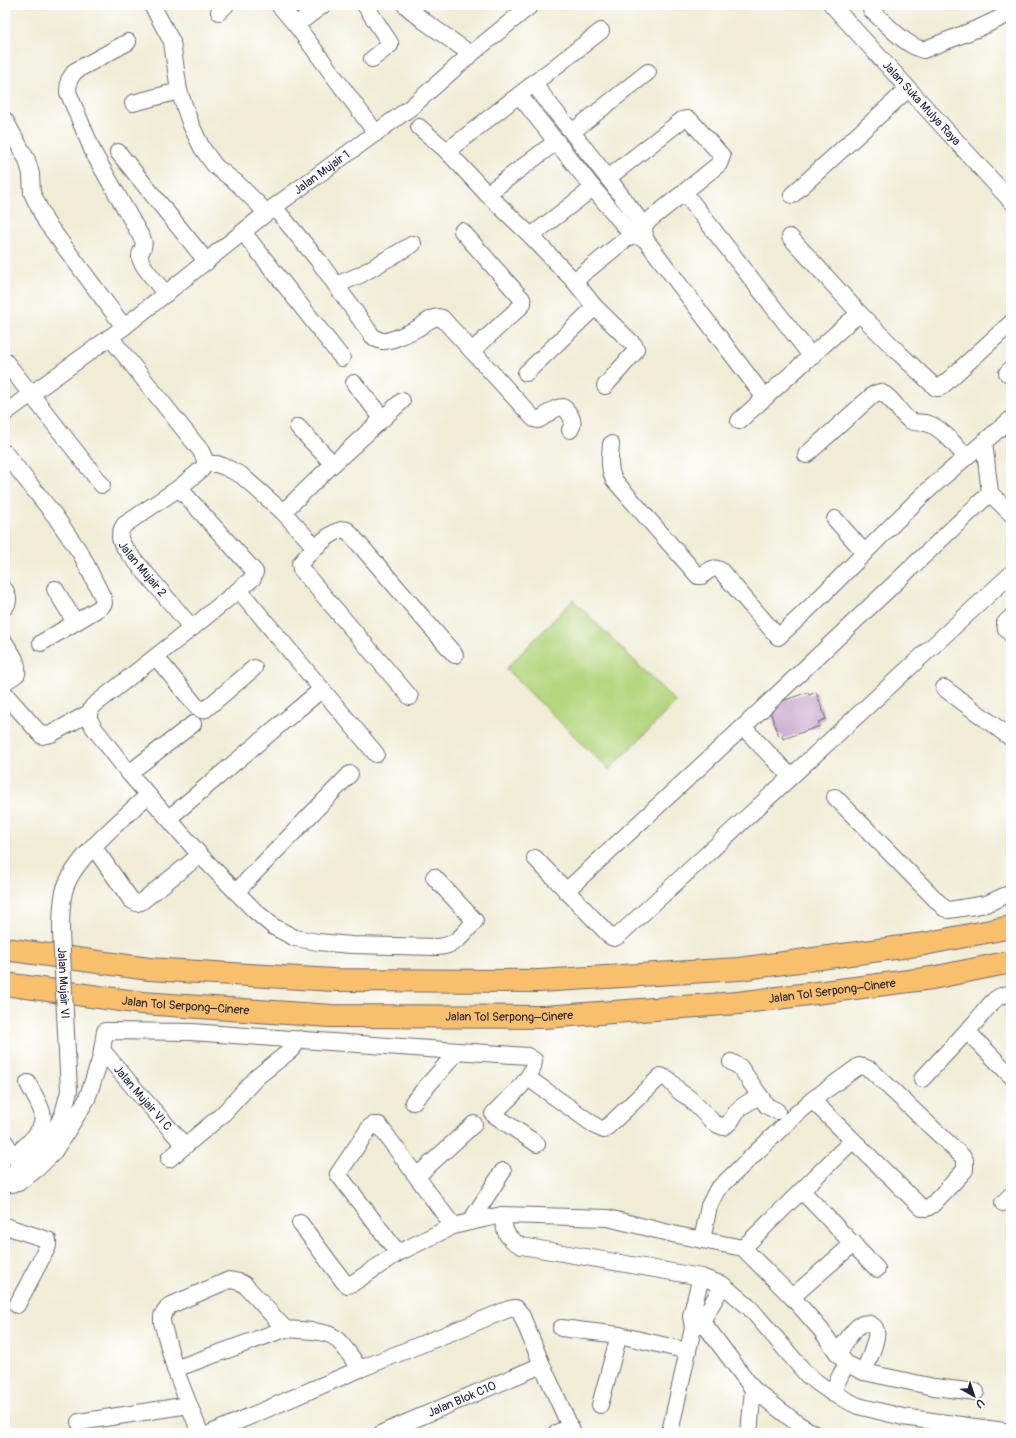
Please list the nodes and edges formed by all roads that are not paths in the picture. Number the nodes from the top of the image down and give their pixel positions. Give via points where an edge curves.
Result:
1 (152, 5) edge
2 (279, 5) edge
3 (323, 5) edge
4 (365, 5) edge
5 (405, 5) edge
6 (531, 5) edge
7 (832, 5) edge
8 (875, 8) edge
9 (1011, 12) edge
10 (296, 25) junction
11 (852, 28) junction
12 (601, 31) dead end
13 (128, 42) dead end
14 (471, 54) junction
15 (372, 59) dead end
16 (648, 72) dead end
17 (533, 83) junction
18 (908, 89) junction
19 (179, 91) junction
20 (519, 95) junction
21 (133, 104) dead end
22 (5, 120) edge
23 (419, 127) dead end
24 (572, 132) junction
25 (376, 133) junction
26 (556, 141) junction
27 (447, 151) junction
28 (118, 152) dead end
29 (608, 178) junction
30 (593, 188) junction
31 (684, 192) junction
32 (487, 194) junction
33 (792, 195) dead end
34 (1011, 201) edge
35 (271, 210) junction
36 (462, 231) dead end
37 (242, 232) junction
38 (640, 233) junction
39 (531, 236) junction
40 (790, 237) dead end
41 (413, 244) dead end
42 (207, 262) junction
43 (574, 281) junction
44 (336, 285) junction
45 (166, 294) junction
46 (595, 307) junction
47 (860, 314) junction
48 (1011, 323) edge
49 (124, 327) junction
50 (110, 338) junction
51 (472, 351) junction
52 (812, 357) junction
53 (342, 358) dead end
54 (5, 361) edge
55 (526, 373) dead end
56 (354, 383) dead end
57 (605, 386) dead end
58 (31, 394) junction
59 (765, 398) junction
60 (402, 401) dead end
61 (5, 413) edge
62 (383, 419) junction
63 (1011, 419) edge
64 (739, 421) dead end
65 (298, 427) dead end
66 (570, 430) dead end
67 (984, 442) junction
68 (611, 444) dead end
69 (5, 453) edge
70 (806, 456) dead end
71 (966, 457) junction
72 (205, 464) junction
73 (332, 464) junction
74 (102, 485) dead end
75 (179, 488) junction
76 (990, 493) junction
77 (283, 512) junction
78 (1011, 514) edge
79 (835, 519) dead end
80 (315, 547) junction
81 (864, 552) junction
82 (1011, 574) edge
83 (55, 589) dead end
84 (5, 590) edge
85 (239, 590) junction
86 (5, 607) edge
87 (1011, 617) edge
88 (75, 622) junction
89 (192, 628) junction
90 (1011, 634) edge
91 (5, 643) edge
92 (41, 643) dead end
93 (455, 655) dead end
94 (156, 657) junction
95 (254, 668) dead end
96 (5, 682) edge
97 (944, 688) dead end
98 (322, 689) junction
99 (5, 694) edge
100 (410, 697) dead end
101 (89, 713) junction
102 (193, 724) dead end
103 (743, 727) junction
104 (1011, 738) edge
105 (376, 754) dead end
106 (129, 773) junction
107 (350, 774) dead end
108 (790, 776) junction
109 (148, 795) junction
110 (835, 797) dead end
111 (169, 818) junction
112 (93, 846) junction
113 (200, 855) junction
114 (535, 858) dead end
115 (434, 877) dead end
116 (566, 891) junction
117 (236, 892) junction
118 (1011, 893) edge
119 (1011, 927) edge
120 (5, 949) edge
121 (1011, 962) edge
122 (5, 984) edge
123 (1011, 994) edge
124 (967, 1031) junction
125 (300, 1038) junction
126 (102, 1050) junction
127 (458, 1051) junction
128 (731, 1062) dead end
129 (1011, 1076) edge
130 (528, 1078) junction
131 (922, 1079) dead end
132 (28, 1083) dead end
133 (760, 1096) junction
134 (812, 1100) junction
135 (413, 1102) dead end
136 (777, 1111) dead end
137 (474, 1124) dead end
138 (852, 1140) junction
139 (5, 1142) edge
140 (537, 1144) dead end
141 (185, 1146) junction
142 (169, 1159) dead end
143 (17, 1161) junction
144 (503, 1171) dead end
145 (417, 1176) junction
146 (5, 1180) edge
147 (802, 1191) junction
148 (502, 1215) junction
149 (470, 1222) junction
150 (300, 1223) dead end
151 (5, 1226) edge
152 (453, 1226) junction
153 (702, 1240) junction
154 (854, 1244) junction
155 (743, 1248) junction
156 (398, 1252) junction
157 (877, 1268) dead end
158 (701, 1276) junction
159 (723, 1285) junction
160 (792, 1297) junction
161 (17, 1305) dead end
162 (696, 1322) junction
163 (561, 1328) dead end
164 (285, 1329) junction
165 (619, 1336) junction
166 (688, 1351) junction
167 (542, 1365) junction
168 (175, 1369) junction
169 (360, 1369) junction
170 (864, 1372) junction
171 (839, 1374) junction
172 (753, 1389) junction
173 (976, 1392) dead end
174 (600, 1404) dead end
175 (189, 1405) junction
176 (79, 1422) dead end
177 (566, 1431) edge
178 (670, 1432) dead end
179 (1011, 1432) edge
180 (200, 1433) edge
181 (211, 1433) edge
182 (382, 1433) edge
183 (749, 1433) edge
184 (813, 1433) edge

1 - 19 street via 172,42
2 - 10 street
3 - 10 street
4 - 15 street via 390,43 387,49
5 - 14 street
6 - 14 street, Jalan Mujair 1
7 - 11 street, Jalan Suka Mulya Raya
8 - 9 street via 904,40 923,50 979,28
8 - 11 street
10 - 25 street
11 - 18 street, Jalan Suka Mulya Raya
12 - 17 street
13 - 45 street via 75,71 69,80 68,92 94,154 143,240 144,246 140,256 142,263
14 - 25 street, Jalan Mujair 1 via 410,108
16 - 24 street
17 - 20 street
17 - 24 street
18 - 33 street
18 - 34 street, Jalan Suka Mulya Raya
19 - 21 street
19 - 35 street via 202,148 215,166
20 - 26 street
20 - 27 street
22 - 49 street via 27,160 32,193 46,222
23 - 27 street
24 - 29 street
25 - 35 street, Jalan Mujair 1
26 - 30 street
26 - 32 street
27 - 32 street
28 - 42 street
29 - 31 street via 682,120 688,119 722,159
29 - 38 street
30 - 38 street
30 - 39 street
31 - 38 street
31 - 52 street
32 - 39 street
35 - 37 street, Jalan Mujair 1
35 - 44 street via 318,260
36 - 51 street via 523,301 520,307
37 - 42 street, Jalan Mujair 1
37 - 53 street
38 - 43 street
38 - 59 street
39 - 43 street
40 - 47 street
41 - 44 street via 360,275
42 - 45 street, Jalan Mujair 1
43 - 46 street
44 - 51 street via 377,339 384,341 415,330 438,316
45 - 49 street, Jalan Mujair 1
46 - 55 street
46 - 57 street via 636,349
47 - 48 street via 936,388 942,386
47 - 52 street
49 - 50 street, Jalan Mujair 1
50 - 58 street, Jalan Mujair 1
50 - 72 street via 201,451
51 - 66 street via 534,419 538,420 558,407 563,407 572,420
52 - 59 street
54 - 58 street
56 - 62 street
58 - 61 street, Jalan Mujair 1
58 - 74 street
59 - 64 street
60 - 62 street
62 - 73 street
63 - 67 street
65 - 73 street
67 - 71 street
67 - 76 street
68 - 81 street via 611,474 644,516 698,576 702,576 710,569 716,568 721,571 778,637 819,600
69 - 88 street via 81,554 102,595 102,605
70 - 71 street via 874,394 880,392 887,396 908,420 928,423 942,431
71 - 81 street
72 - 75 street, Jalan Mujair 2
72 - 77 street via 217,464 242,475
73 - 77 street
75 - 85 street via 255,571 253,578
75 - 89 street, Jalan Mujair 2 via 124,525 119,535 127,551
76 - 78 street
76 - 103 street
77 - 80 street
79 - 81 street
80 - 93 street via 339,530 347,530
80 - 100 street via 300,564 301,569
82 - 108 street
83 - 88 street
84 - 86 street via 8,603
85 - 89 street
85 - 98 street
87 - 90 street via 1005,623
88 - 92 street
89 - 94 street
91 - 96 street via 18,667 17,674
94 - 95 street via 202,710
94 - 101 street via 93,706
97 - 104 street
98 - 105 street
98 - 111 street
99 - 101 street via 42,736 51,734
101 - 106 street via 94,728
102 - 106 street
103 - 108 street
103 - 116 street
106 - 109 street
107 - 117 street
108 - 116 street via 618,936 611,937
109 - 111 street
109 - 112 street, Jalan Mujair VI
110 - 118 street via 944,908 950,910 986,904
111 - 113 street
112 - 113 street via 131,900 137,903
112 - 143 street, Jalan Mujair VI, bridge via 73,873 64,891 61,911 69,1091 63,1114 43,1147
113 - 117 street
114 - 116 street
115 - 117 street via 475,921 459,940 446,946 351,945 295,938 274,928
119 - 120 highway via 924,944 739,969 539,981 327,980 149,969
121 - 122 highway, Jalan Tol Serpong–Cinere via 932,978 738,1003 544,1017 331,1016 142,1003
123 - 124 street via 994,1000
124 - 129 street
124 - 131 street
125 - 126 street via 191,1032 105,1031
125 - 127 street
125 - 141 street via 291,1050 257,1077 222,1115
126 - 141 street, Jalan Mujair VI C
126 - 146 street via 87,1099 53,1152 38,1168 18,1183 10,1184
127 - 130 street via 527,1056 534,1060
127 - 135 street
128 - 133 street via 740,1067
130 - 133 street via 604,1130 661,1076 668,1079 714,1123 723,1127 729,1124 746,1103
130 - 140 street via 493,1114
132 - 143 street via 42,1113 41,1128
133 - 136 street via 767,1106
134 - 138 street
134 - 138 street via 859,1066 864,1066 962,1156 966,1166 939,1198 924,1209 920,1208
134 - 153 street via 717,1190 709,1206
137 - 145 street
138 - 147 street
139 - 143 street
141 - 142 street
143 - 146 street, Jalan Mujair VI
144 - 149 street
145 - 152 street
145 - 156 street via 381,1128 376,1125 370,1127 338,1174
147 - 154 street
147 - 155 street
148 - 149 street
148 - 153 street via 608,1218
148 - 158 street via 508,1237 522,1246
149 - 152 street
150 - 156 street via 348,1285
151 - 161 street via 48,1240 48,1246
152 - 156 street
153 - 155 street
154 - 157 street
154 - 160 street
155 - 160 street
158 - 159 street
158 - 162 street
159 - 162 street
159 - 171 street via 750,1308 808,1376
160 - 171 street via 821,1330
162 - 166 street
162 - 172 street
163 - 165 street
164 - 168 street
164 - 168 street via 245,1285 229,1280 165,1310 162,1322
164 - 169 street via 334,1336
165 - 166 street
165 - 174 street
166 - 178 street
167 - 169 street via 521,1314 516,1308
167 - 177 street
167 - 182 street, Jalan Blok C10
168 - 175 street
169 - 181 street
170 - 171 street
170 - 171 street via 877,1336 875,1328 867,1323 860,1324 847,1338
170 - 173 street via 934,1387
171 - 179 street via 858,1406 903,1417
172 - 183 street
172 - 184 street
175 - 176 street
175 - 180 street

